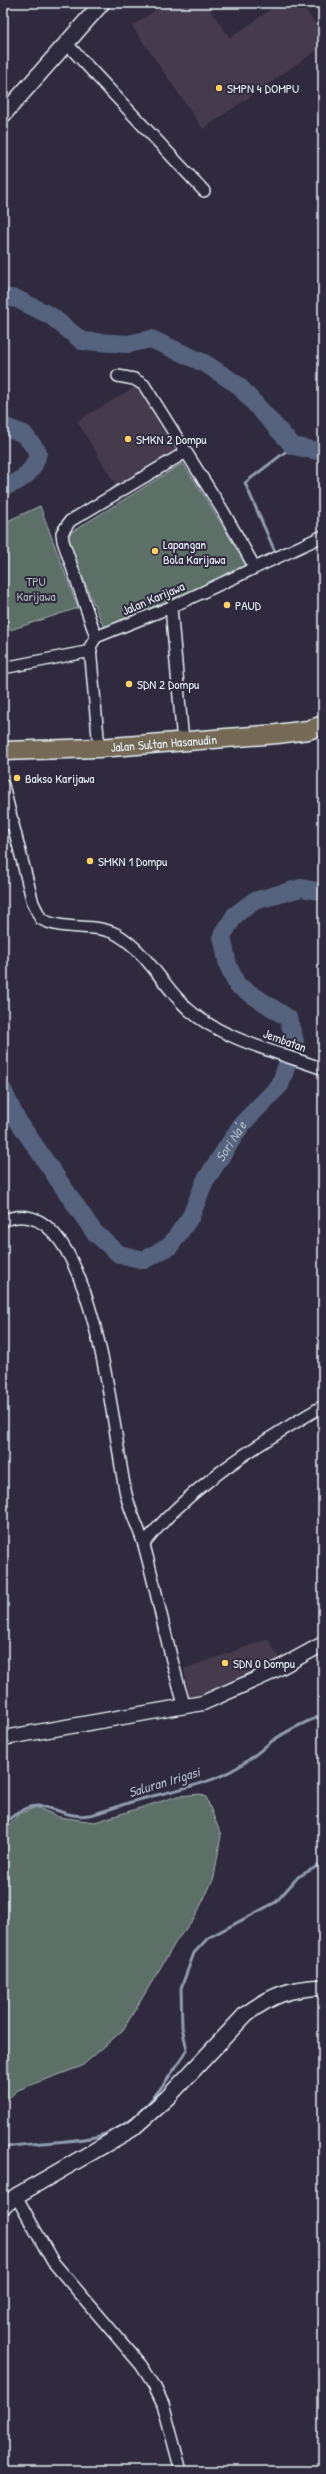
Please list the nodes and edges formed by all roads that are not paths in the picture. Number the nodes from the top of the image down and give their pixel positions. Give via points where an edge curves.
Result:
1 (102, 3) edge
2 (67, 44) junction
3 (3, 115) edge
4 (204, 191) dead end
5 (118, 376) dead end
6 (186, 452) junction
7 (323, 536) edge
8 (254, 566) junction
9 (171, 607) junction
10 (96, 637) junction
11 (91, 651) junction
12 (3, 668) edge
13 (323, 725) edge
14 (183, 742) junction
15 (99, 748) junction
16 (3, 751) edge
17 (3, 784) edge
18 (8, 823) edge
19 (323, 1069) edge
20 (3, 1221) edge
21 (323, 1406) edge
22 (144, 1544) junction
23 (323, 1644) edge
24 (185, 1707) junction
25 (3, 1738) edge
26 (323, 1987) edge
27 (16, 2196) junction
28 (3, 2208) edge
29 (181, 2471) edge

1 - 2 main road
2 - 3 main road
2 - 4 street
5 - 6 street via 134,379 144,385
6 - 8 street
6 - 10 street via 82,513 65,527 62,533
7 - 8 street, Jalan Karijawa
8 - 9 street, Jalan Karijawa
9 - 10 street, Jalan Karijawa
9 - 14 street
10 - 11 street via 91,643
11 - 12 street
11 - 15 street
13 - 14 highway, Jalan Sultan Hasanudin via 308,730 276,734
14 - 15 highway, Jalan Sultan Hasanudin
15 - 16 highway, Jalan Sultan Hasanudin
17 - 18 street
18 - 19 street, Jembatan via 33,903 41,920 116,934 130,944 192,1012 237,1037
20 - 22 street via 20,1216 33,1218 61,1242 72,1258 95,1327 115,1419 126,1493
21 - 22 street via 276,1433 239,1459 170,1514
22 - 24 street via 173,1668
23 - 24 street via 268,1674 203,1703
24 - 25 street
26 - 27 main road via 295,1988 278,1993 261,2003 246,2014 168,2097 132,2129
27 - 28 main road
27 - 29 street via 53,2262 141,2365 154,2385 163,2404

